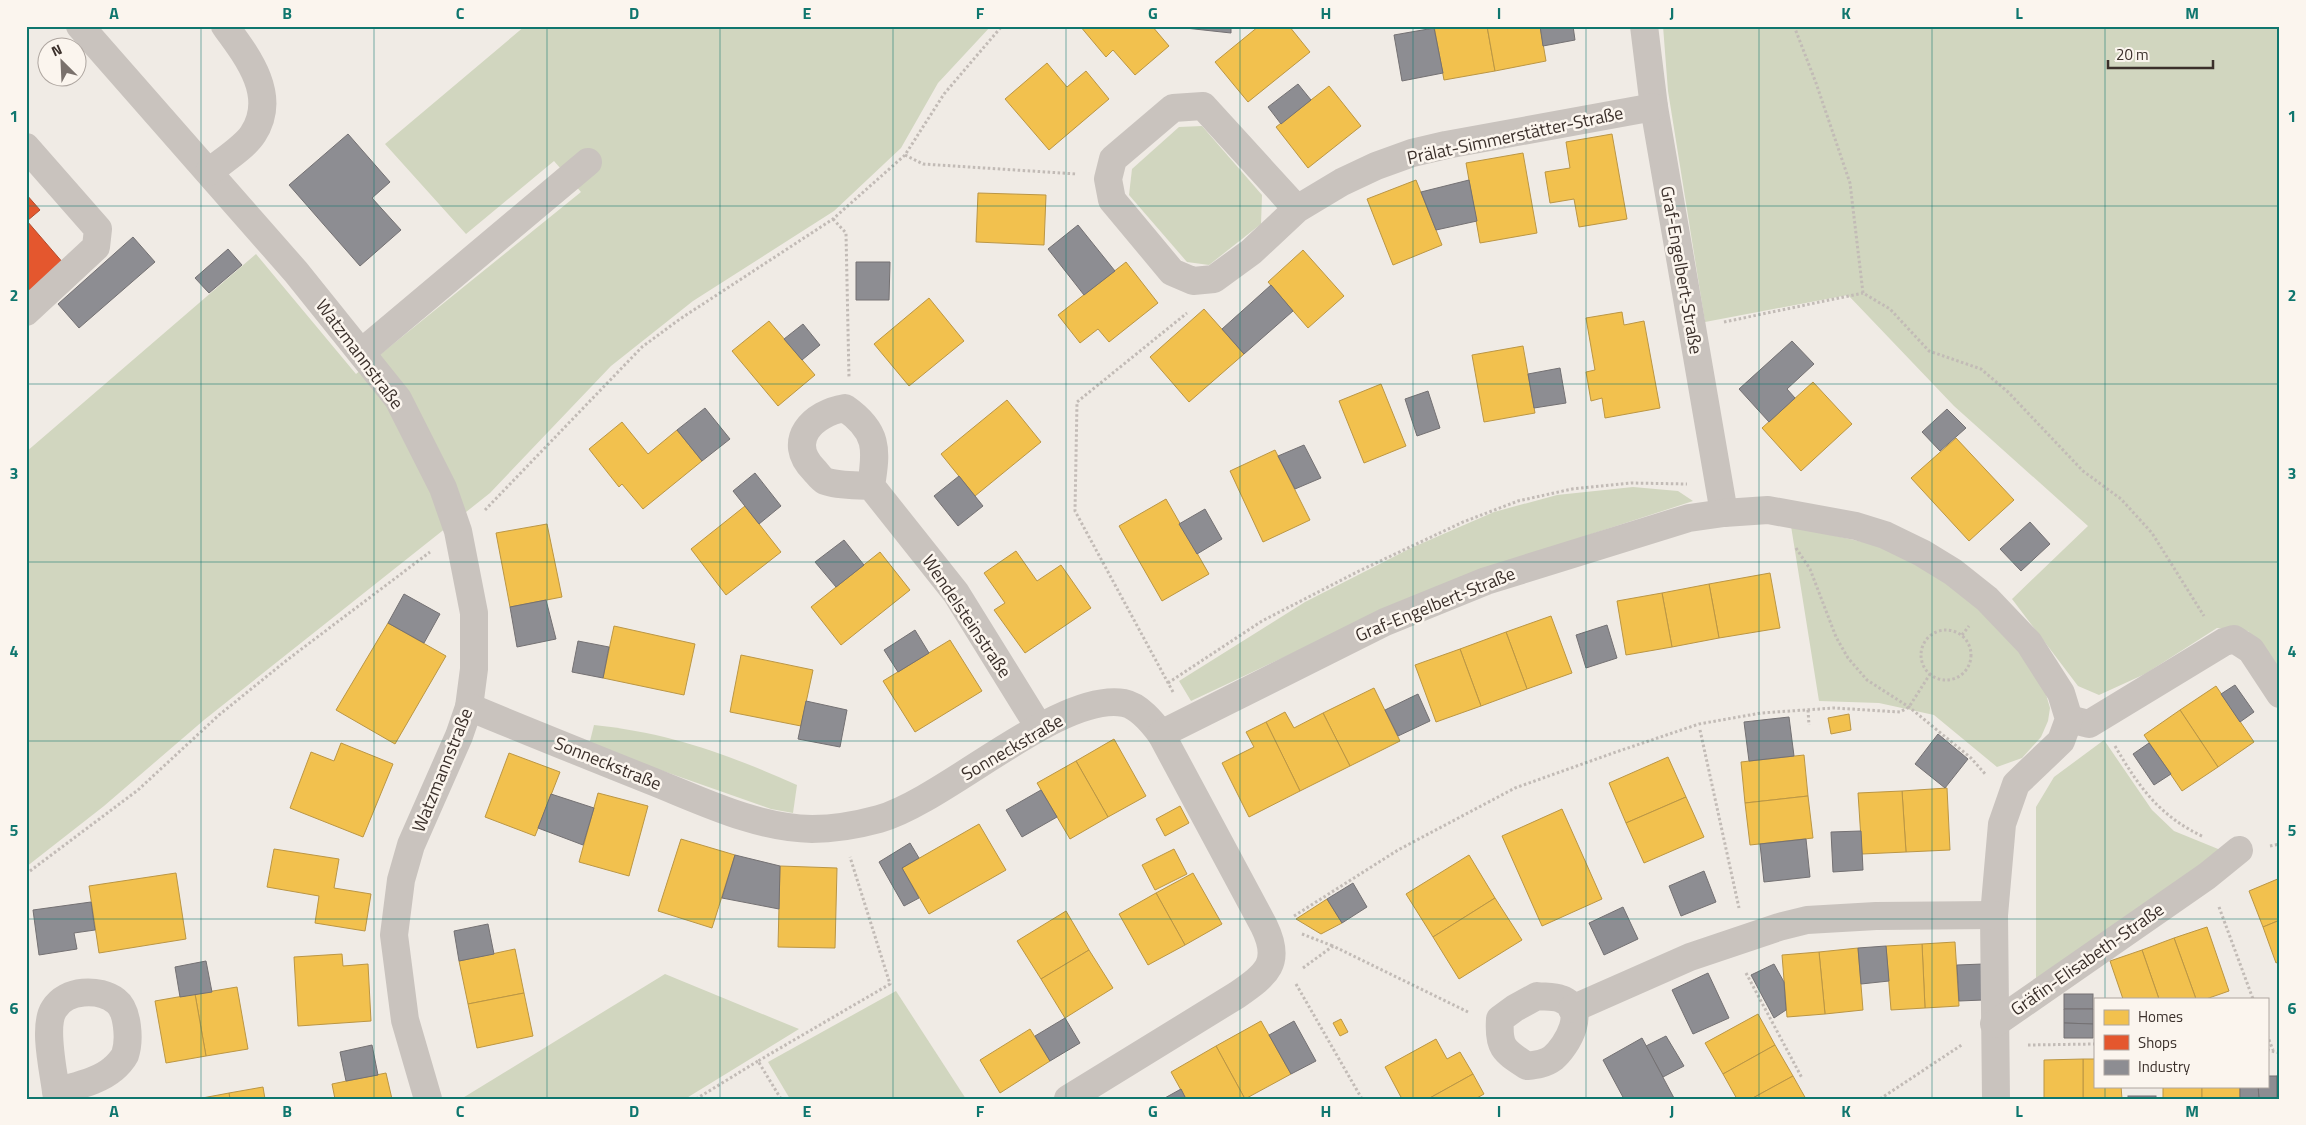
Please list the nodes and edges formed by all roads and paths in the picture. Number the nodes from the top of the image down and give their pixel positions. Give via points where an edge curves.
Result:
1 (80, 26) edge
2 (225, 26) edge
3 (1002, 26) edge
4 (1644, 26) edge
5 (1794, 26) edge
6 (1654, 107) junction
7 (26, 147) edge
8 (905, 154) junction
9 (588, 162) dead end
10 (209, 172) junction
11 (1108, 179) junction
12 (1297, 209) junction
13 (833, 219) junction
14 (1193, 281) junction
15 (1863, 293) junction
16 (26, 312) edge
17 (1692, 329) junction
18 (362, 352) junction
19 (845, 408) junction
20 (871, 486) junction
21 (1724, 513) junction
22 (458, 531) junction
23 (1791, 541) dead end
24 (2224, 642) junction
25 (1930, 674) junction
26 (1168, 682) junction
27 (2280, 694) edge
28 (469, 707) junction
29 (1909, 707) junction
30 (1808, 710) junction
31 (2069, 719) junction
32 (1188, 720) junction
33 (1809, 726) dead end
34 (1039, 727) junction
35 (1700, 730) dead end
36 (1161, 734) junction
37 (2016, 784) junction
38 (840, 828) junction
39 (2280, 844) edge
40 (2240, 850) junction
41 (26, 874) edge
42 (2207, 876) junction
43 (1994, 915) junction
44 (1289, 919) dead end
45 (1738, 941) junction
46 (1280, 971) junction
47 (2254, 998) edge
48 (1572, 1009) junction
49 (1500, 1019) junction
50 (1995, 1034) junction
51 (2268, 1038) edge
52 (2094, 1044) edge
53 (2268, 1050) edge
54 (2273, 1050) junction
55 (2280, 1053) edge
56 (758, 1061) junction
57 (1802, 1078) dead end
58 (428, 1099) edge
59 (696, 1099) edge
60 (781, 1099) edge
61 (1068, 1099) edge
62 (1362, 1099) edge
63 (1880, 1099) edge
64 (1996, 1099) edge

1 - 10 street, Watzmannstraße
2 - 10 street via 252,62 262,97 262,116 253,136
3 - 8 path via 944,94
4 - 6 street, Graf-Engelbert-Straße
5 - 15 path via 1850,183
6 - 12 street, Prälat-Simmerstätter-Straße via 1412,154 1342,182
6 - 17 street, Graf-Engelbert-Straße
7 - 16 street via 98,229 96,247
8 - 11 path via 923,164
8 - 13 path
9 - 18 street
10 - 18 street, Watzmannstraße
11 - 12 street via 1114,159 1173,108 1202,106
11 - 14 street via 1112,200 1132,225 1172,272
12 - 14 street, Prälat-Simmerstätter-Straße via 1251,252 1214,279
13 - 19 path via 846,233 850,395
13 - 22 path via 642,347 491,505
14 - 26 path via 1190,310 1077,402 1075,511
15 - 17 path
15 - 24 path via 1890,309 1929,351 1981,369 2008,392 2083,471 2122,499 2152,533 2194,603
17 - 21 street, Graf-Engelbert-Straße
18 - 22 street, Watzmannstraße via 398,399 418,436 443,488
19 - 20 street via 861,420 873,439 875,464
19 - 20 street via 818,418 803,435 803,454 824,481
20 - 34 street, Wendelsteinstraße via 956,593
21 - 26 path via 1686,483 1631,483 1572,489 1518,501 1463,522 1350,575 1262,621
21 - 31 street, Graf-Engelbert-Straße via 1768,510 1856,526 1885,535 1922,553 1953,572 2008,618 2046,666 2061,694
21 - 32 street, Graf-Engelbert-Straße via 1689,518 1486,581 1377,626
22 - 28 street, Watzmannstraße via 474,613 474,668
22 - 41 path via 286,660 219,715 138,790
23 - 29 path via 1810,569 1836,637 1848,658 1867,680
24 - 27 street via 2234,639 2251,650
24 - 31 street via 2089,724
25 - 25 path via 1948,680 1965,671 1971,653 1962,636 1944,630 1927,639 1921,657
25 - 29 path
26 - 32 path
28 - 38 street, Sonneckstraße via 715,806 766,822 810,829
28 - 58 street, Watzmannstraße via 411,844 396,908 394,935 404,1011
29 - 30 path via 1900,712 1834,708
29 - 37 path via 1971,758 1992,782
30 - 33 path
30 - 44 path via 1761,713 1699,724 1515,788 1398,850
31 - 37 street via 2061,741
31 - 40 path via 2111,740 2139,786 2156,806 2185,828
32 - 36 street, Graf-Engelbert-Straße
34 - 36 street, Sonneckstraße via 1083,708 1106,702 1125,703 1151,720
34 - 38 street, Sonneckstraße via 927,796 881,818
35 - 45 path
36 - 46 street, Sonneckstraße via 1271,941
37 - 43 street via 2002,824
38 - 56 path via 890,984
39 - 40 path
40 - 42 street, Gräfin-Elisabeth-Straße
42 - 47 path
42 - 50 street, Gräfin-Elisabeth-Straße
43 - 45 street via 1808,920 1779,926
43 - 50 street
45 - 48 street via 1690,957
45 - 57 path
46 - 49 path via 1333,946 1476,1016
46 - 61 street via 1257,981
46 - 62 path
48 - 49 street via 1562,999 1537,996
48 - 49 street via 1575,1018 1570,1038 1543,1064 1527,1066 1509,1054 1499,1039
50 - 52 path
50 - 63 path
50 - 64 street
51 - 54 path
53 - 54 path
54 - 55 path
56 - 59 path
56 - 60 path

